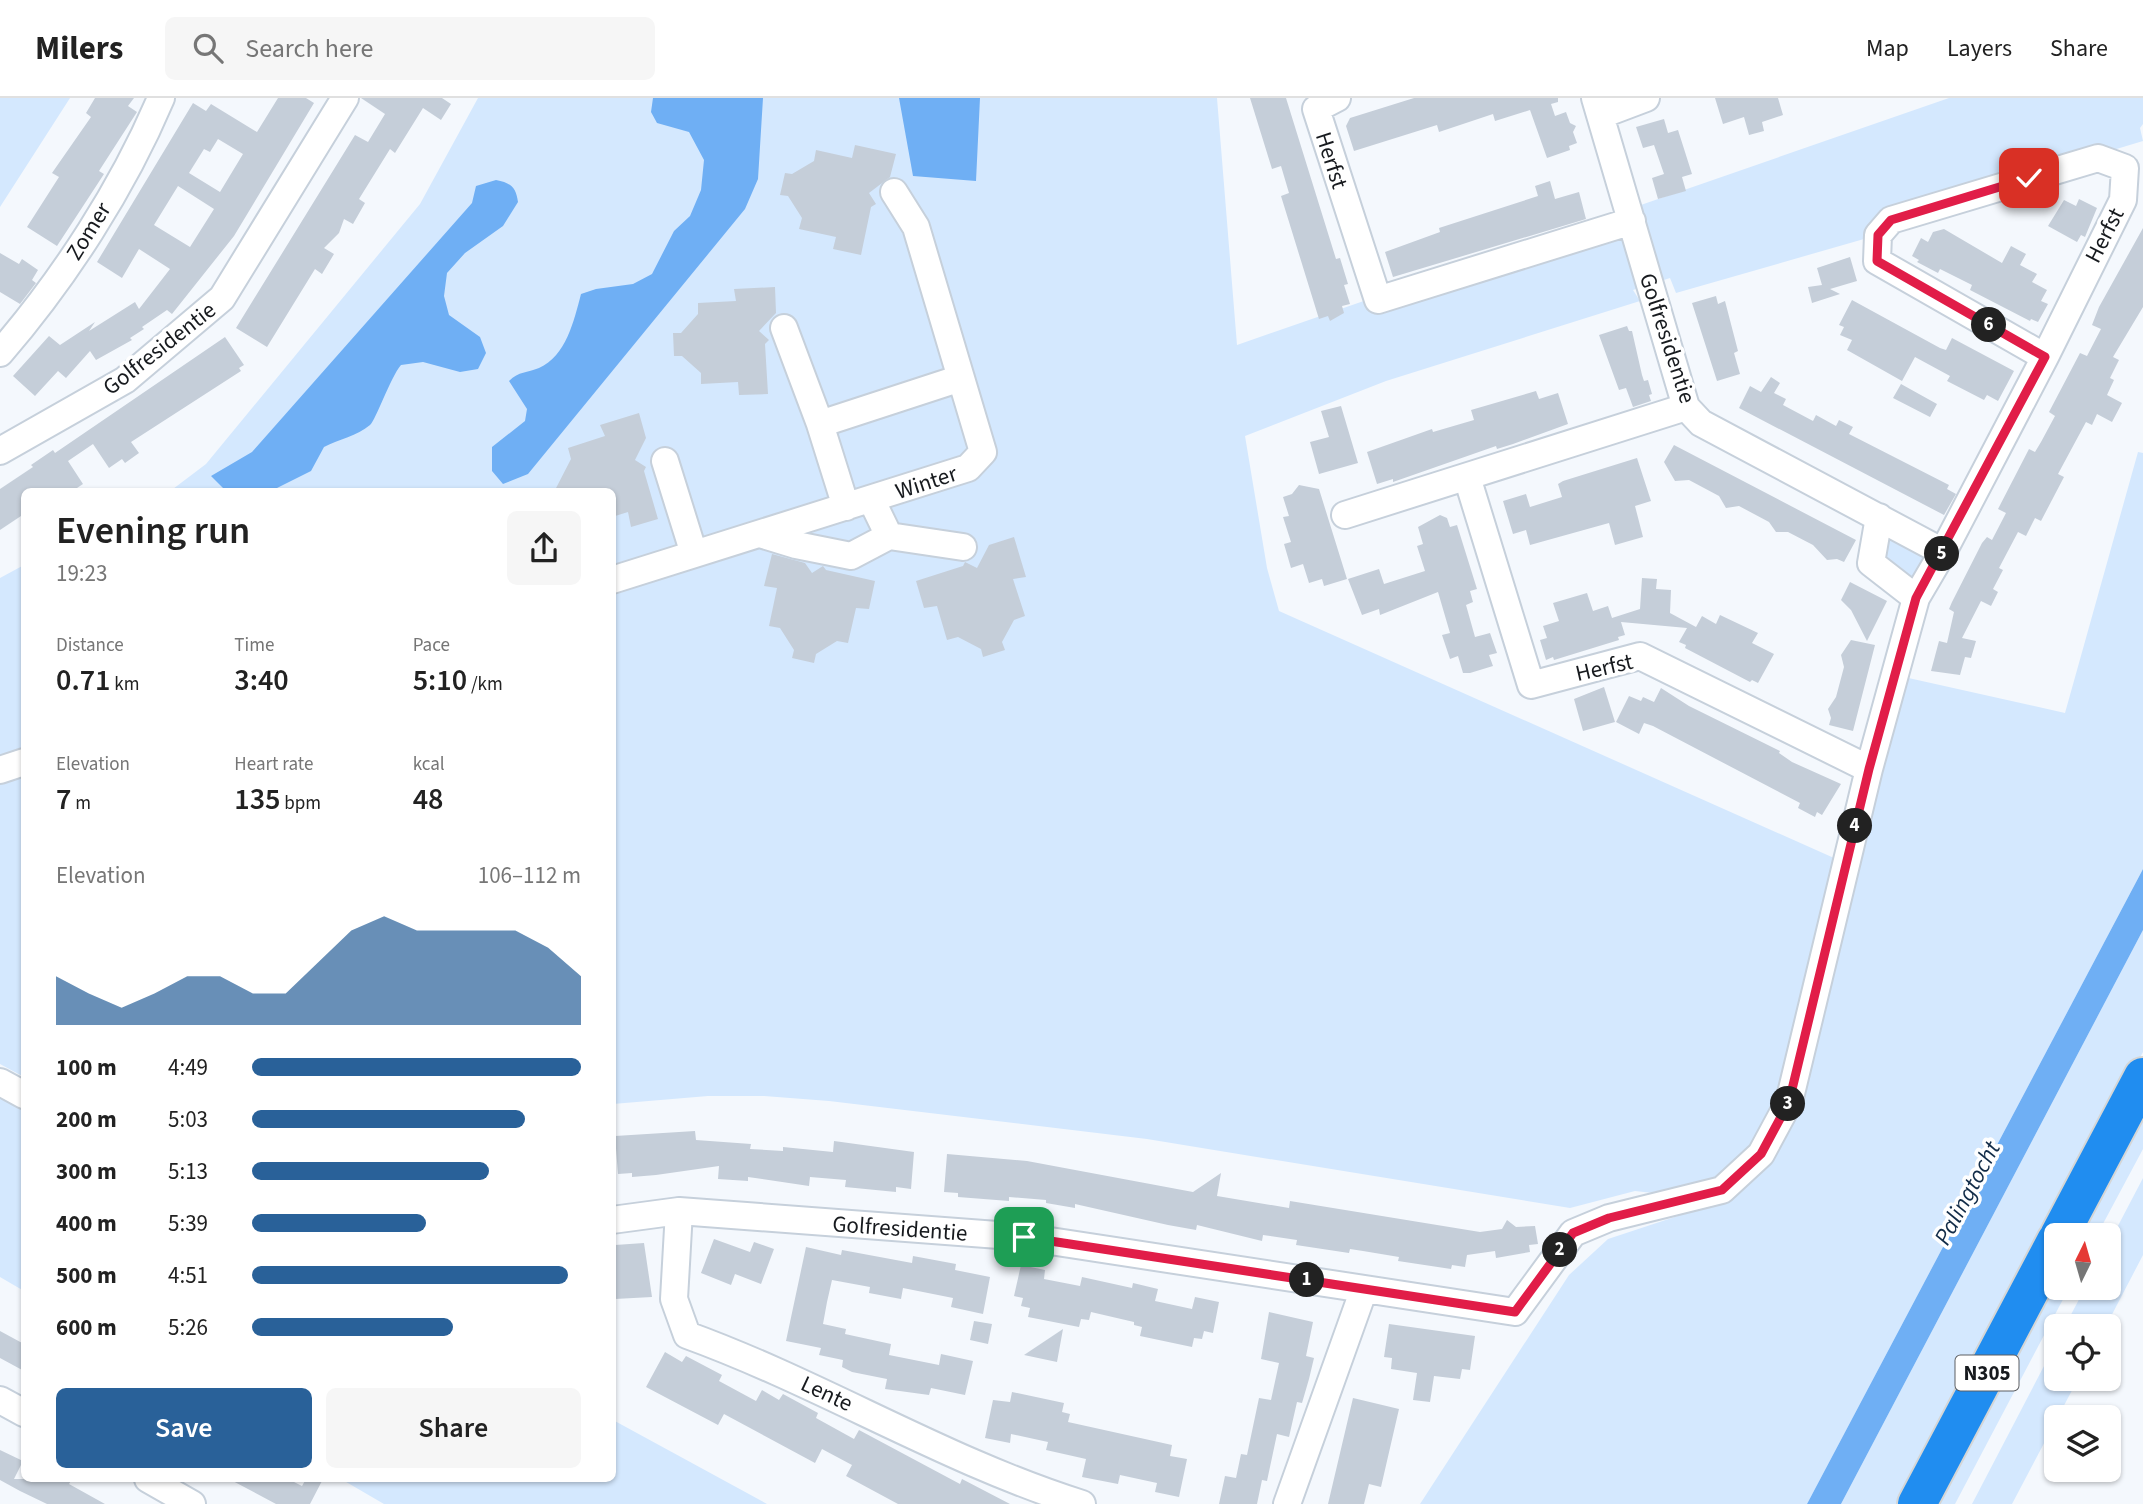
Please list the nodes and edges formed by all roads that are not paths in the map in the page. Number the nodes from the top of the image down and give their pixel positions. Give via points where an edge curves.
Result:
1 (162, 98) edge
2 (345, 98) edge
3 (1337, 98) edge
4 (1646, 98) edge
5 (1598, 106) edge
6 (894, 192) dead end
7 (1632, 221) junction
8 (784, 328) dead end
9 (0, 354) edge
10 (2045, 357) junction
11 (961, 379) junction
12 (1686, 407) junction
13 (820, 424) junction
14 (0, 451) edge
15 (665, 461) dead end
16 (1467, 477) junction
17 (858, 503) junction
18 (1345, 515) dead end
19 (1879, 517) junction
20 (760, 534) junction
21 (889, 536) junction
22 (963, 547) dead end
23 (1943, 552) junction
24 (694, 554) junction
25 (616, 579) edge
26 (1916, 598) junction
27 (21, 763) edge
28 (0, 769) edge
29 (1869, 769) junction
30 (2143, 1077) edge
31 (0, 1082) edge
32 (21, 1093) edge
33 (679, 1211) junction
34 (616, 1219) edge
35 (2066, 1223) edge
36 (2044, 1264) edge
37 (1364, 1289) junction
38 (0, 1400) edge
39 (21, 1411) edge
40 (153, 1482) edge
41 (192, 1504) edge
42 (1082, 1504) edge
43 (1287, 1504) edge
44 (1917, 1504) edge

1 - 9 street, Zomer via 142,144 44,302
2 - 14 street, Golfresidentie via 222,298 125,380
3 - 7 street, Herfst via 1316,109 1377,300
4 - 5 street
5 - 7 street, Golfresidentie
6 - 11 street, Winter via 915,227
7 - 12 street, Golfresidentie
8 - 13 street, Winter
10 - 10 street, Herfst via 1877,261 1878,235 1891,220 2098,158 2124,168 2123,200
10 - 23 street, Herfst
11 - 13 street
11 - 17 street, Winter via 983,452 968,468
12 - 16 street
12 - 19 street, Golfresidentie via 1701,423
13 - 17 street, Winter
15 - 24 street
16 - 18 street
16 - 29 street, Herfst via 1531,685 1640,656
17 - 20 street, Winter
17 - 21 street, Winter
19 - 23 street, Golfresidentie
19 - 26 street via 1871,563
20 - 21 street, Winter via 851,556
20 - 24 street, Winter
21 - 22 street, Winter
23 - 26 street, Golfresidentie
24 - 25 street, Winter
26 - 29 street, Golfresidentie
27 - 28 street
29 - 37 street, Golfresidentie via 1789,1102 1761,1154 1722,1190 1609,1218 1573,1233 1515,1312
30 - 35 highway
31 - 32 street
33 - 34 street, Golfresidentie
33 - 37 street, Golfresidentie via 1024,1237
33 - 42 street, Lente via 674,1299 687,1335 754,1360 1027,1487
36 - 44 highway, N305
37 - 43 street
38 - 39 street
40 - 41 street

